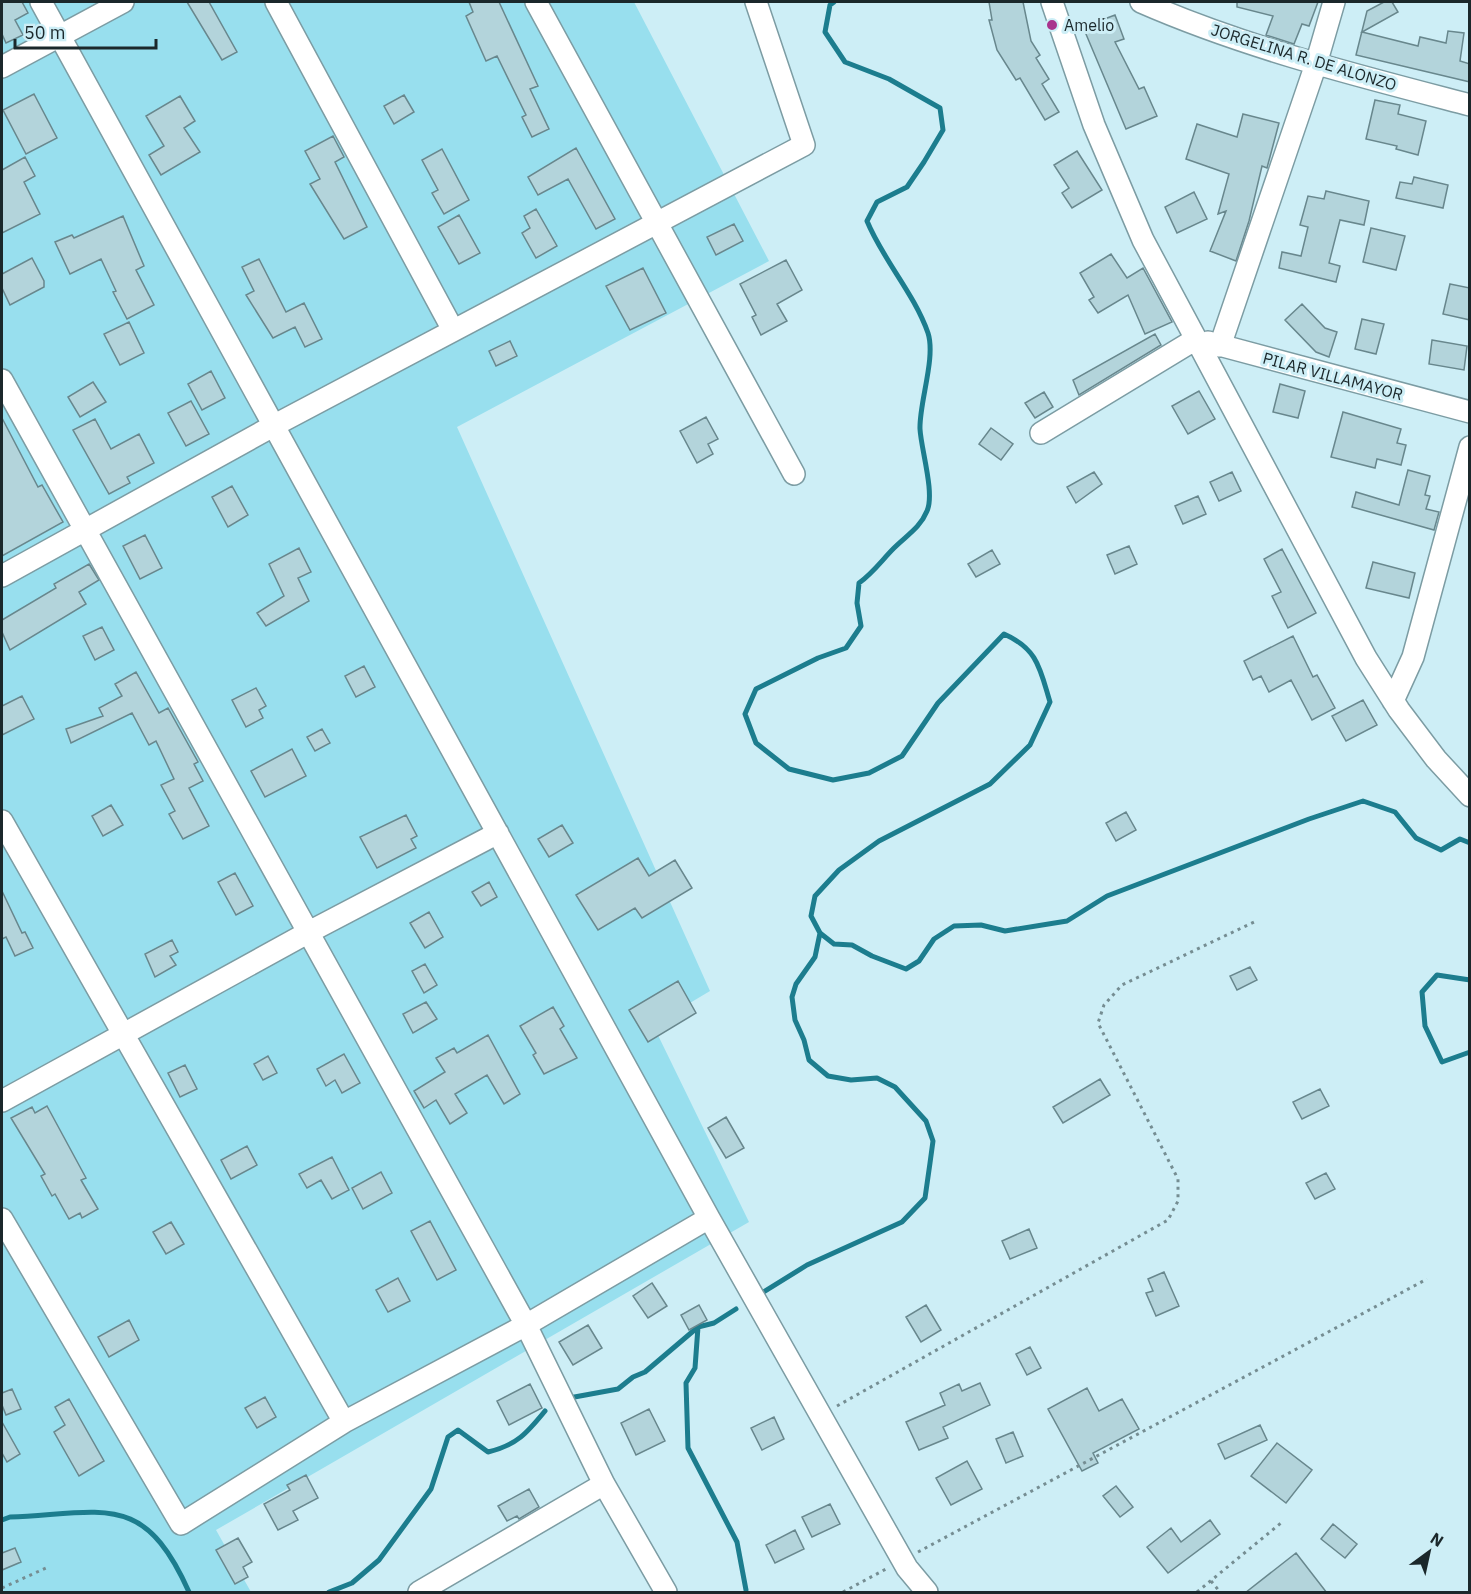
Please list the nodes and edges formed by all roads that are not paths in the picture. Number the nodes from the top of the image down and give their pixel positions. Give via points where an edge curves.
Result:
1 (41, 2) edge
2 (123, 2) edge
3 (276, 2) edge
4 (536, 2) edge
5 (756, 2) edge
6 (1052, 2) edge
7 (1141, 2) edge
8 (1334, 2) edge
9 (59, 35) junction
10 (1316, 64) junction
11 (2, 67) edge
12 (1470, 105) edge
13 (657, 222) junction
14 (453, 330) junction
15 (1196, 339) junction
16 (1220, 346) junction
17 (2, 380) edge
18 (1470, 412) edge
19 (273, 426) junction
20 (1041, 433) dead end
21 (1470, 447) edge
22 (794, 474) dead end
23 (85, 529) junction
24 (2, 576) edge
25 (1393, 701) junction
26 (1470, 796) edge
27 (2, 821) edge
28 (498, 833) junction
29 (309, 932) junction
30 (121, 1033) junction
31 (2, 1101) edge
32 (709, 1218) junction
33 (2, 1219) edge
34 (526, 1325) junction
35 (344, 1422) junction
36 (604, 1484) junction
37 (419, 1593) edge
38 (666, 1593) edge
39 (927, 1593) edge

1 - 9 street
2 - 9 street
3 - 14 street
4 - 13 street
5 - 13 street via 804,145
6 - 15 street via 1099,135 1143,240
7 - 10 street, JORGELINA R. DE ALONZO
8 - 10 street
9 - 11 street
9 - 19 street
10 - 12 street, JORGELINA R. DE ALONZO
10 - 16 street
13 - 14 street
13 - 22 street
14 - 19 street
15 - 16 street, PILAR VILLAMAYOR
15 - 20 street
15 - 25 street via 1366,658
16 - 18 street, PILAR VILLAMAYOR
17 - 23 street
19 - 23 street
19 - 28 street
21 - 25 street via 1413,657
23 - 24 street
23 - 29 street
25 - 26 street via 1436,759
27 - 30 street
28 - 29 street
28 - 32 street
29 - 30 street
29 - 34 street
30 - 31 street
30 - 35 street
32 - 34 street
32 - 39 street via 819,1416 903,1560
33 - 35 street via 181,1524
34 - 35 street
34 - 36 street
36 - 37 street
36 - 38 street

